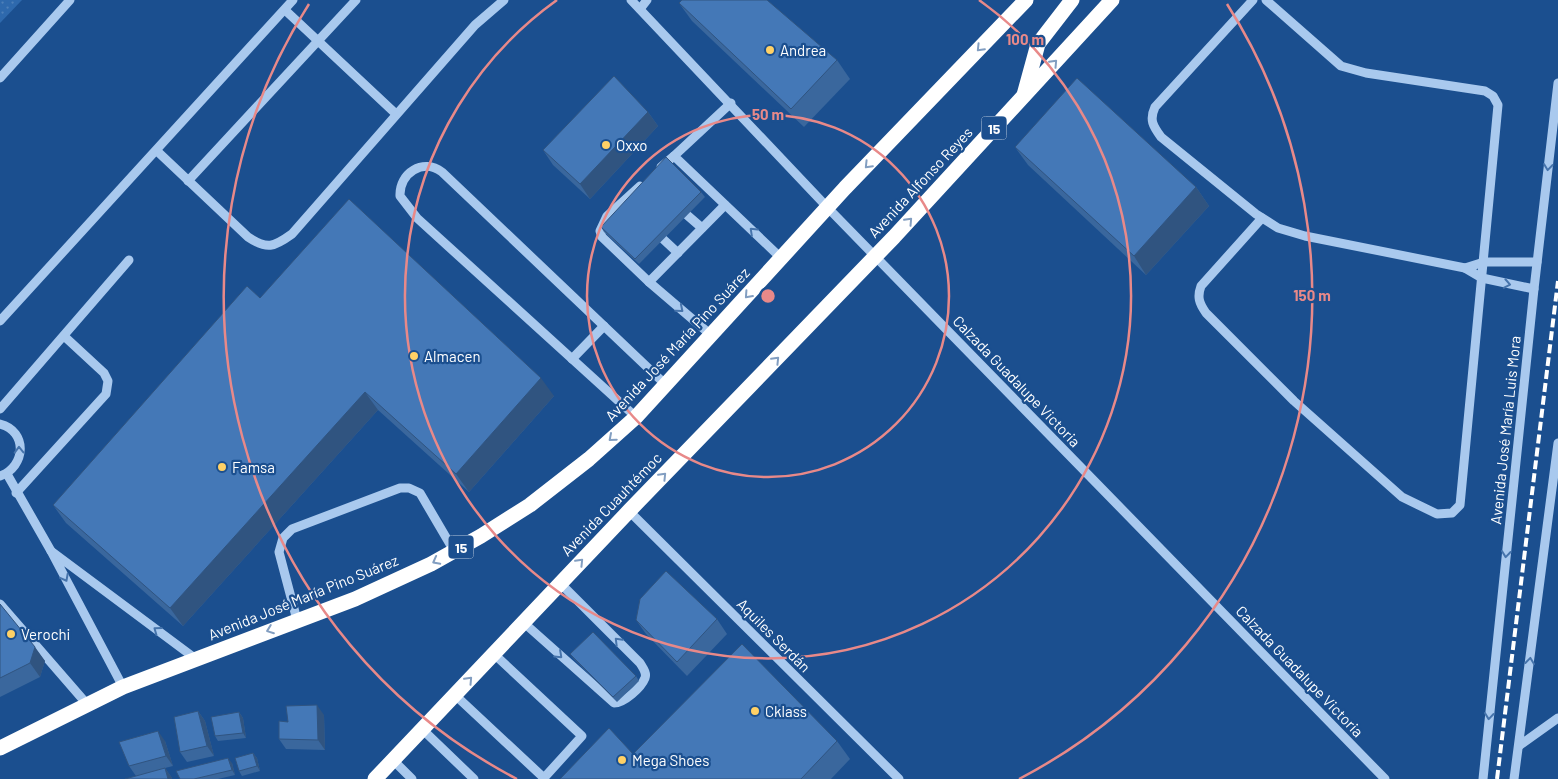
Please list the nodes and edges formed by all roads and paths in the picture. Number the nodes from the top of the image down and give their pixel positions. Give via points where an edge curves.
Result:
1 (70, 0) edge
2 (293, 0) edge
3 (356, 0) edge
4 (504, 0) edge
5 (631, 0) edge
6 (647, 0) edge
7 (1026, 0) edge
8 (1072, 0) edge
9 (1112, 0) edge
10 (1253, 0) edge
11 (1266, 0) edge
12 (640, 9) junction
13 (285, 10) junction
14 (318, 42) junction
15 (0, 78) edge
16 (1558, 84) edge
17 (1023, 96) junction
18 (731, 103) junction
19 (396, 114) junction
20 (157, 151) junction
21 (674, 156) junction
22 (188, 181) junction
23 (725, 205) junction
24 (828, 208) junction
25 (687, 215) edge
26 (1262, 218) junction
27 (702, 228) junction
28 (663, 240) dead end
29 (678, 252) junction
30 (875, 256) junction
31 (781, 258) junction
32 (129, 260) dead end
33 (1484, 262) junction
34 (1537, 262) junction
35 (1465, 268) junction
36 (1482, 278) junction
37 (649, 282) junction
38 (1534, 289) junction
39 (0, 321) edge
40 (604, 326) junction
41 (711, 335) junction
42 (64, 336) junction
43 (572, 359) junction
44 (666, 385) junction
45 (0, 409) edge
46 (636, 417) junction
47 (0, 424) edge
48 (1558, 444) edge
49 (3, 475) edge
50 (16, 493) junction
51 (628, 511) junction
52 (51, 551) junction
53 (454, 551) junction
54 (560, 583) junction
55 (0, 604) edge
56 (297, 620) junction
57 (523, 622) junction
58 (494, 654) junction
59 (196, 659) junction
60 (123, 687) junction
61 (455, 695) junction
62 (86, 703) junction
63 (1558, 718) edge
64 (422, 729) junction
65 (1520, 745) junction
66 (0, 748) edge
67 (393, 760) junction
68 (544, 778) edge
69 (375, 779) edge
70 (412, 779) edge
71 (474, 779) edge
72 (899, 779) edge
73 (1385, 779) edge
74 (1484, 779) edge
75 (1514, 779) edge

1 - 15 street
2 - 13 street
3 - 14 street
4 - 19 street via 476,25
5 - 12 street, Calzada Guadalupe Victoria
6 - 12 street
7 -> 24 highway, 15
8 - 17 highway via 1038,44
17 -> 9 highway, Avenida Alfonso Reyes / 15
10 - 26 street via 1179,79 1151,116 1160,137
11 - 33 street via 1341,66 1366,73 1485,90 1494,96 1498,105
12 - 18 street, Calzada Guadalupe Victoria
13 - 14 street
13 - 20 street
14 - 19 street
14 - 22 street
16 -> 34 street, Avenida José María Luis Mora
30 -> 17 highway, Avenida Alfonso Reyes / 15
18 - 21 street
18 - 24 street, Calzada Guadalupe Victoria
19 - 22 street via 292,234 279,244 259,244 248,237
20 - 22 street
20 - 39 street
21 - 23 street
21 - 37 street via 602,223 600,231 602,237
23 - 27 street
31 -> 23 street
24 - 30 street, Calzada Guadalupe Victoria
24 - 31 highway, Avenida José María Pino Suárez / 15
25 - 27 street
26 - 35 street via 1278,228 1304,236
26 - 36 street via 1201,286 1200,304 1294,402 1402,497 1436,514 1452,513 1460,505
27 - 29 street
28 - 29 street
29 - 37 street
51 -> 30 highway, Avenida Cuauhtémoc / 15
30 - 73 street, Calzada Guadalupe Victoria
31 -> 41 highway, Avenida José María Pino Suárez / 15
32 - 42 street
33 - 34 street
33 - 35 street
33 - 36 street
34 - 38 street, Avenida José María Luis Mora
35 - 36 street
36 -> 38 street
37 -> 41 street
38 -> 74 street, Avenida José María Luis Mora
40 - 43 street
40 - 43 street via 442,172 428,165 410,173 400,190 400,196 409,209
40 - 44 street
41 - 44 highway, Avenida José María Pino Suárez / 15
42 - 45 street
42 - 50 street via 104,373 108,380 106,394
43 - 46 street
44 - 46 highway, Avenida José María Pino Suárez / 15
46 -> 53 highway, Avenida José María Pino Suárez / 15 via 530,505
49 -> 47 street via 18,461 20,444 11,430
65 -> 48 street
49 - 50 street
50 - 52 street
54 -> 51 highway, Avenida Cuauhtémoc / 15
51 - 72 street, Aquiles Serdán
59 -> 52 street
52 -> 60 street
53 -> 56 highway, Avenida José María Pino Suárez / 15 via 355,599
53 - 56 street via 420,493 409,488 400,488 292,529 283,538 279,552
54 - 57 highway, Avenida Cuauhtémoc / 15
57 -> 54 street via 614,703 626,699 644,680 645,672 640,663
55 - 62 street
56 -> 59 highway, Avenida José María Pino Suárez / 15
57 - 58 highway, Avenida Cuauhtémoc / 15
61 -> 58 highway, Avenida Cuauhtémoc / 15
58 - 68 street via 582,736
59 - 60 highway, Avenida José María Pino Suárez / 15
60 - 62 highway, Avenida José María Pino Suárez / 15
61 - 64 highway, Avenida Cuauhtémoc / 15
61 - 68 street
62 - 66 highway, Avenida José María Pino Suárez / 15
63 - 65 street
64 - 67 highway, Avenida Cuauhtémoc / 15
64 - 71 street
65 - 75 street
67 - 69 highway, Avenida Cuauhtémoc / 15
67 - 70 street

